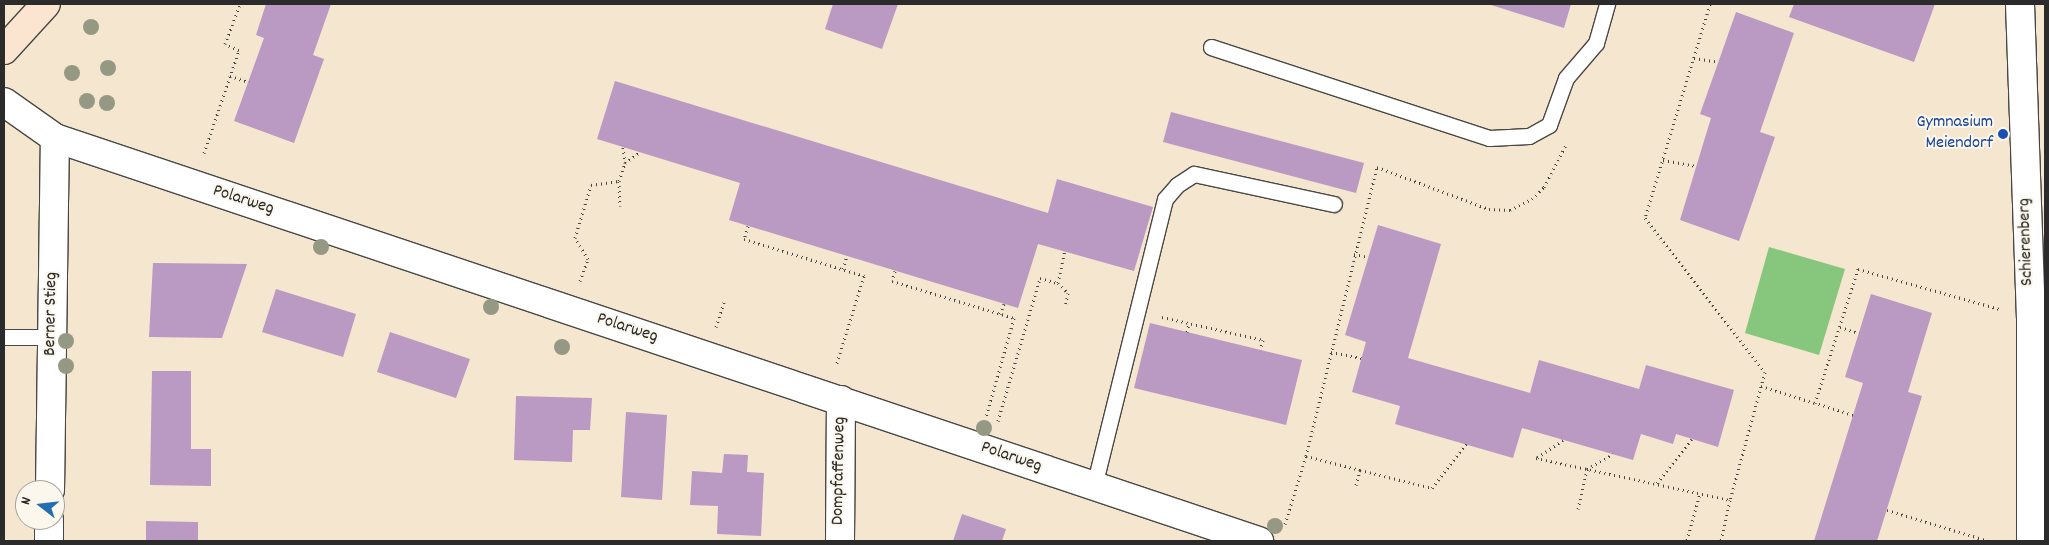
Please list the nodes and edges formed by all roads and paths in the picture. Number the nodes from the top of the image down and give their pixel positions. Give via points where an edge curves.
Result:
1 (46, 4) edge
2 (240, 4) edge
3 (1606, 4) edge
4 (1710, 4) edge
5 (2020, 4) edge
6 (1211, 47) dead end
7 (4, 50) edge
8 (1694, 58) junction
9 (1718, 62) dead end
10 (230, 76) junction
11 (249, 82) dead end
12 (4, 102) edge
13 (55, 138) junction
14 (623, 147) dead end
15 (640, 152) dead end
16 (1663, 160) junction
17 (625, 163) junction
18 (1696, 166) dead end
19 (1377, 167) dead end
20 (619, 181) junction
21 (194, 185) junction
22 (1334, 204) dead end
23 (620, 206) dead end
24 (748, 226) dead end
25 (1065, 251) dead end
26 (1354, 254) junction
27 (847, 256) dead end
28 (1368, 256) dead end
29 (843, 269) junction
30 (895, 271) dead end
31 (1058, 283) junction
32 (1004, 304) dead end
33 (1065, 307) dead end
34 (570, 310) junction
35 (1137, 311) junction
36 (1000, 314) junction
37 (2031, 318) junction
38 (1189, 323) junction
39 (1840, 327) junction
40 (1187, 332) dead end
41 (1859, 333) dead end
42 (4, 337) edge
43 (52, 337) junction
44 (1260, 350) dead end
45 (1331, 352) junction
46 (1361, 358) dead end
47 (1761, 386) junction
48 (834, 398) junction
49 (1815, 403) junction
50 (1853, 415) dead end
51 (1692, 439) dead end
52 (1564, 440) dead end
53 (1466, 444) dead end
54 (984, 449) junction
55 (1613, 454) dead end
56 (1306, 456) junction
57 (1587, 469) junction
58 (1360, 470) junction
59 (50, 480) edge
60 (1657, 484) junction
61 (1356, 485) dead end
62 (1094, 486) junction
63 (1700, 493) junction
64 (1730, 500) junction
65 (1578, 508) dead end
66 (1887, 510) dead end
67 (1271, 536) edge
68 (1687, 540) edge
69 (840, 541) edge
70 (1721, 541) edge
71 (1989, 541) edge
72 (2031, 541) edge

1 - 7 street
2 - 10 path via 225,44 240,50
3 - 6 lane via 1596,43 1566,78 1549,125 1529,136 1489,138
4 - 8 path
5 - 37 street, Schierenberg
8 - 9 path
8 - 16 path
10 - 11 path
10 - 21 path
12 - 13 street, Polarweg
13 - 21 street, Polarweg
13 - 43 street, Berner Stieg
14 - 17 path
15 - 17 path
16 - 18 path
16 - 47 path via 1645,218 1765,372
17 - 20 path
19 - 26 path
20 - 23 path
20 - 34 path via 592,185 575,238 588,259
21 - 34 street, Polarweg
22 - 35 lane via 1194,174 1177,185 1165,199
24 - 29 path via 744,239
25 - 31 path
26 - 28 path
26 - 45 path
27 - 29 path
29 - 48 path via 864,276
30 - 36 path via 892,281
31 - 33 path via 1068,293
31 - 54 path via 1040,278
32 - 36 path
34 - 48 street, Polarweg
35 - 38 path
35 - 62 lane
36 - 54 path via 1014,318
37 - 39 path via 1858,269
37 - 72 street, Schierenberg
38 - 40 path
38 - 44 path via 1263,340
39 - 41 path
39 - 49 path
42 - 43 lane
43 - 59 street, Berner Stieg
45 - 46 path
45 - 56 path
47 - 49 path
47 - 64 path
48 - 54 street, Polarweg
48 - 69 street, Dompfaffenweg
49 - 50 path
51 - 60 path
52 - 57 path via 1536,458
53 - 58 path via 1432,488
54 - 62 street, Polarweg
55 - 57 path
56 - 58 path
56 - 67 path
57 - 60 path
57 - 65 path
58 - 61 path
60 - 63 path
62 - 67 street, Polarweg
63 - 64 path
63 - 68 path
64 - 70 path
66 - 71 path

